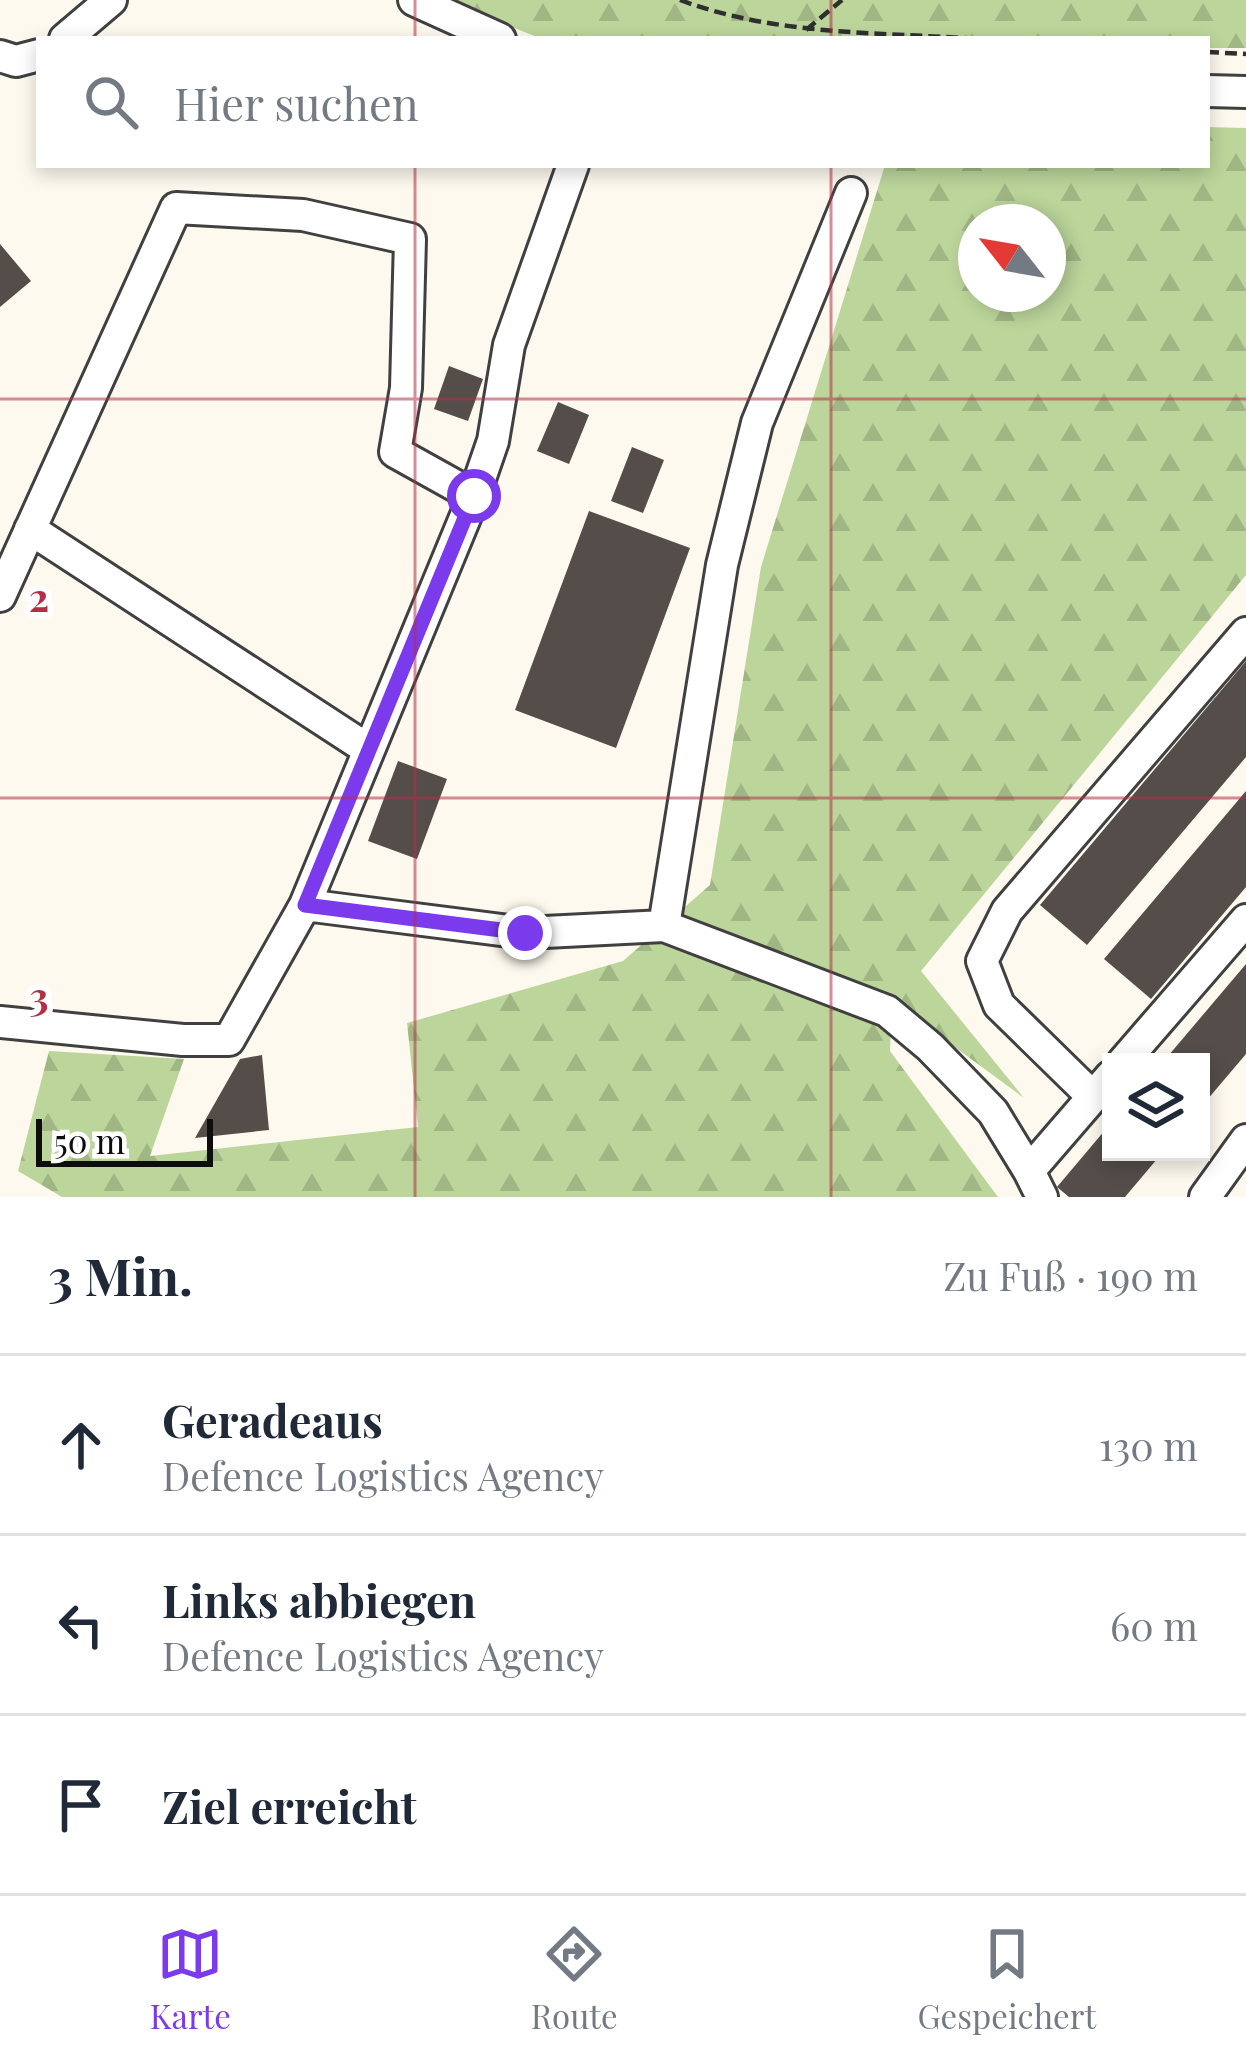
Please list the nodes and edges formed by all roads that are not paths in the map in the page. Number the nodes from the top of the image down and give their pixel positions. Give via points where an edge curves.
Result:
1 (111, 0) edge
2 (414, 0) edge
3 (69, 36) edge
4 (493, 36) edge
5 (1210, 91) edge
6 (1246, 92) edge
7 (572, 168) edge
8 (851, 193) dead end
9 (474, 496) junction
10 (30, 530) junction
11 (0, 596) edge
12 (1246, 633) edge
13 (369, 750) junction
14 (305, 905) junction
15 (1246, 920) edge
16 (664, 926) junction
17 (0, 1022) edge
18 (1131, 1053) edge
19 (1102, 1087) edge
20 (1246, 1139) edge
21 (1036, 1184) edge
22 (1205, 1197) edge

1 - 3 street
2 - 4 street
5 - 6 street
7 - 9 street via 509,345 493,441
8 - 16 street via 757,424 722,565
9 - 10 street via 395,452 406,388 410,239 303,215 176,208
9 - 13 street
10 - 11 street
10 - 13 street
12 - 19 street via 1007,911 982,961 999,1006
13 - 14 street
14 - 16 street via 525,933
14 - 17 street via 229,1040
15 - 18 street
16 - 21 street via 887,1012 993,1112
19 - 21 street
20 - 22 street

